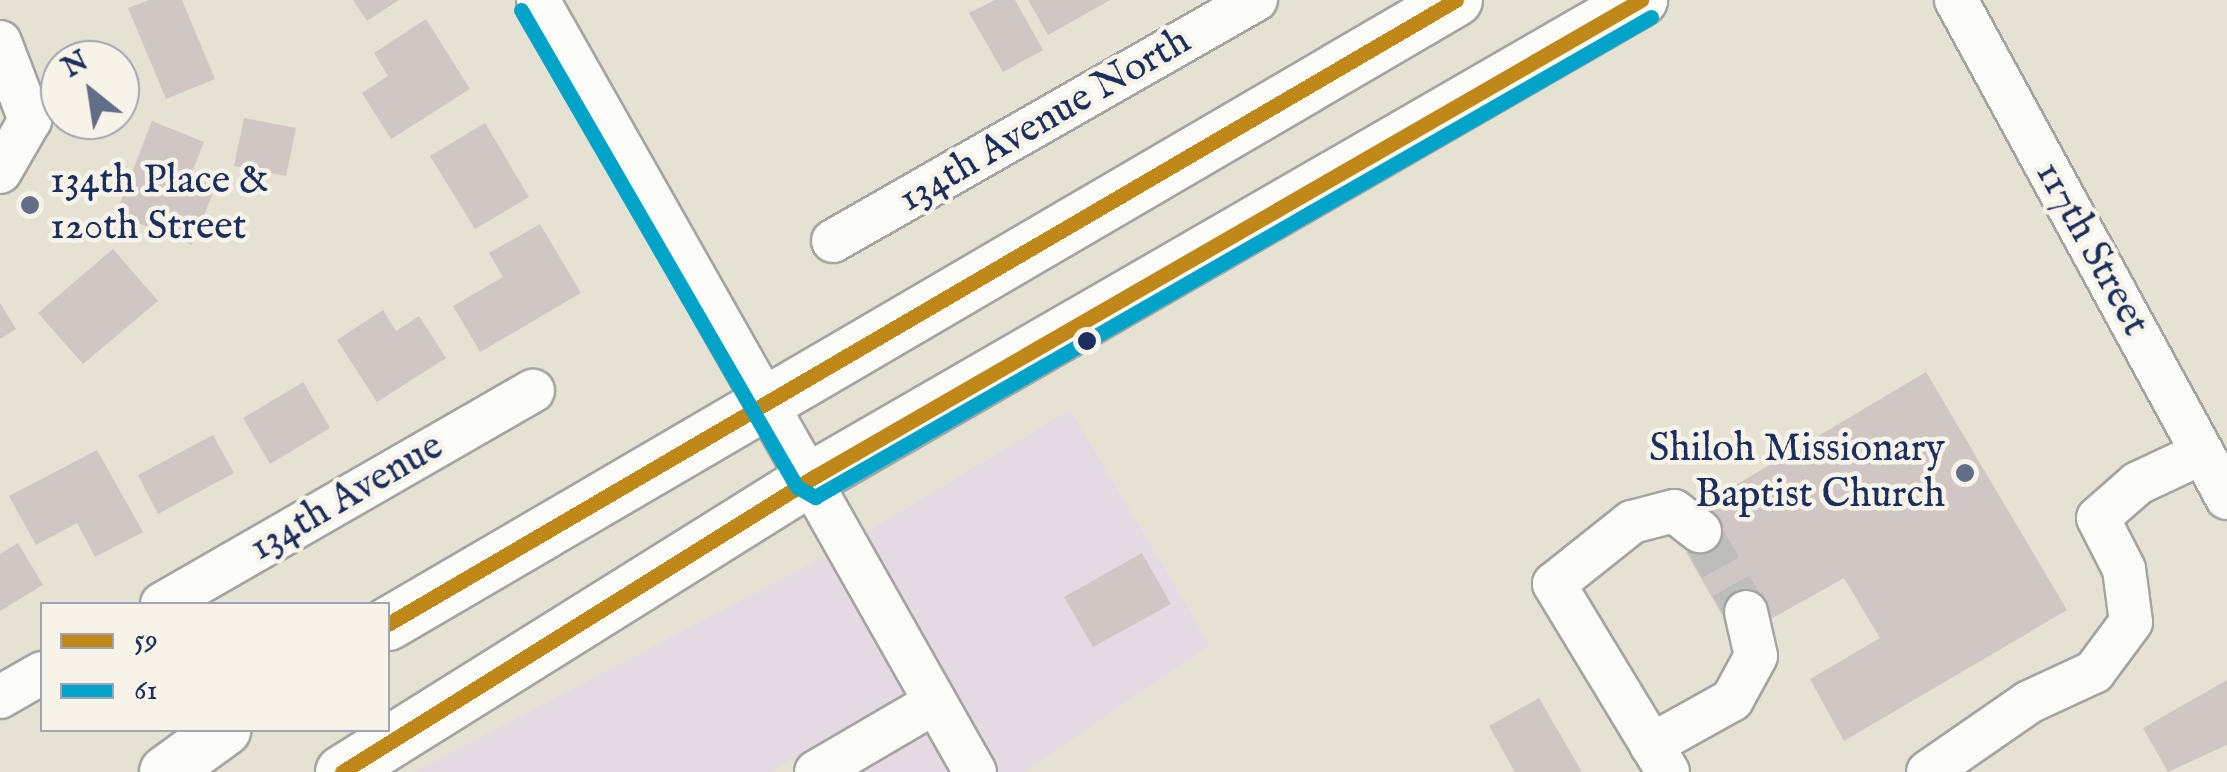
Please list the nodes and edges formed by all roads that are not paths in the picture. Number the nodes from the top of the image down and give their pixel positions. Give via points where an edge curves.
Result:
1 (538, 0) edge
2 (1256, 0) edge
3 (1456, 0) edge
4 (1641, 0) edge
5 (1956, 0) edge
6 (0, 42) edge
7 (2, 170) edge
8 (833, 241) dead end
9 (533, 391) dead end
10 (768, 398) junction
11 (2202, 453) junction
12 (814, 478) junction
13 (2227, 498) edge
14 (1700, 531) tunnel mouth
15 (165, 602) edge
16 (1746, 612) tunnel mouth
17 (390, 623) edge
18 (40, 674) edge
19 (0, 697) edge
20 (934, 703) junction
21 (221, 732) edge
22 (1660, 758) edge
23 (166, 772) edge
24 (342, 772) edge
25 (816, 772) edge
26 (976, 772) edge
27 (1928, 772) edge

1 - 10 street
2 - 8 street, 134th Avenue North
3 - 10 main road
4 - 12 main road
5 - 11 street, 117th Street
6 - 7 street via 30,120
9 - 15 street, 134th Avenue
10 - 12 street
10 - 17 main road
11 - 13 street, 117th Street
11 - 27 street via 2138,483 2098,518 2124,568 2131,622 2094,672 2030,702
12 - 20 street
12 - 24 main road
14 - 22 street via 1674,512 1632,522 1554,584
16 - 22 street via 1756,656 1732,700
18 - 19 street
20 - 25 street
20 - 26 street
21 - 23 main road

